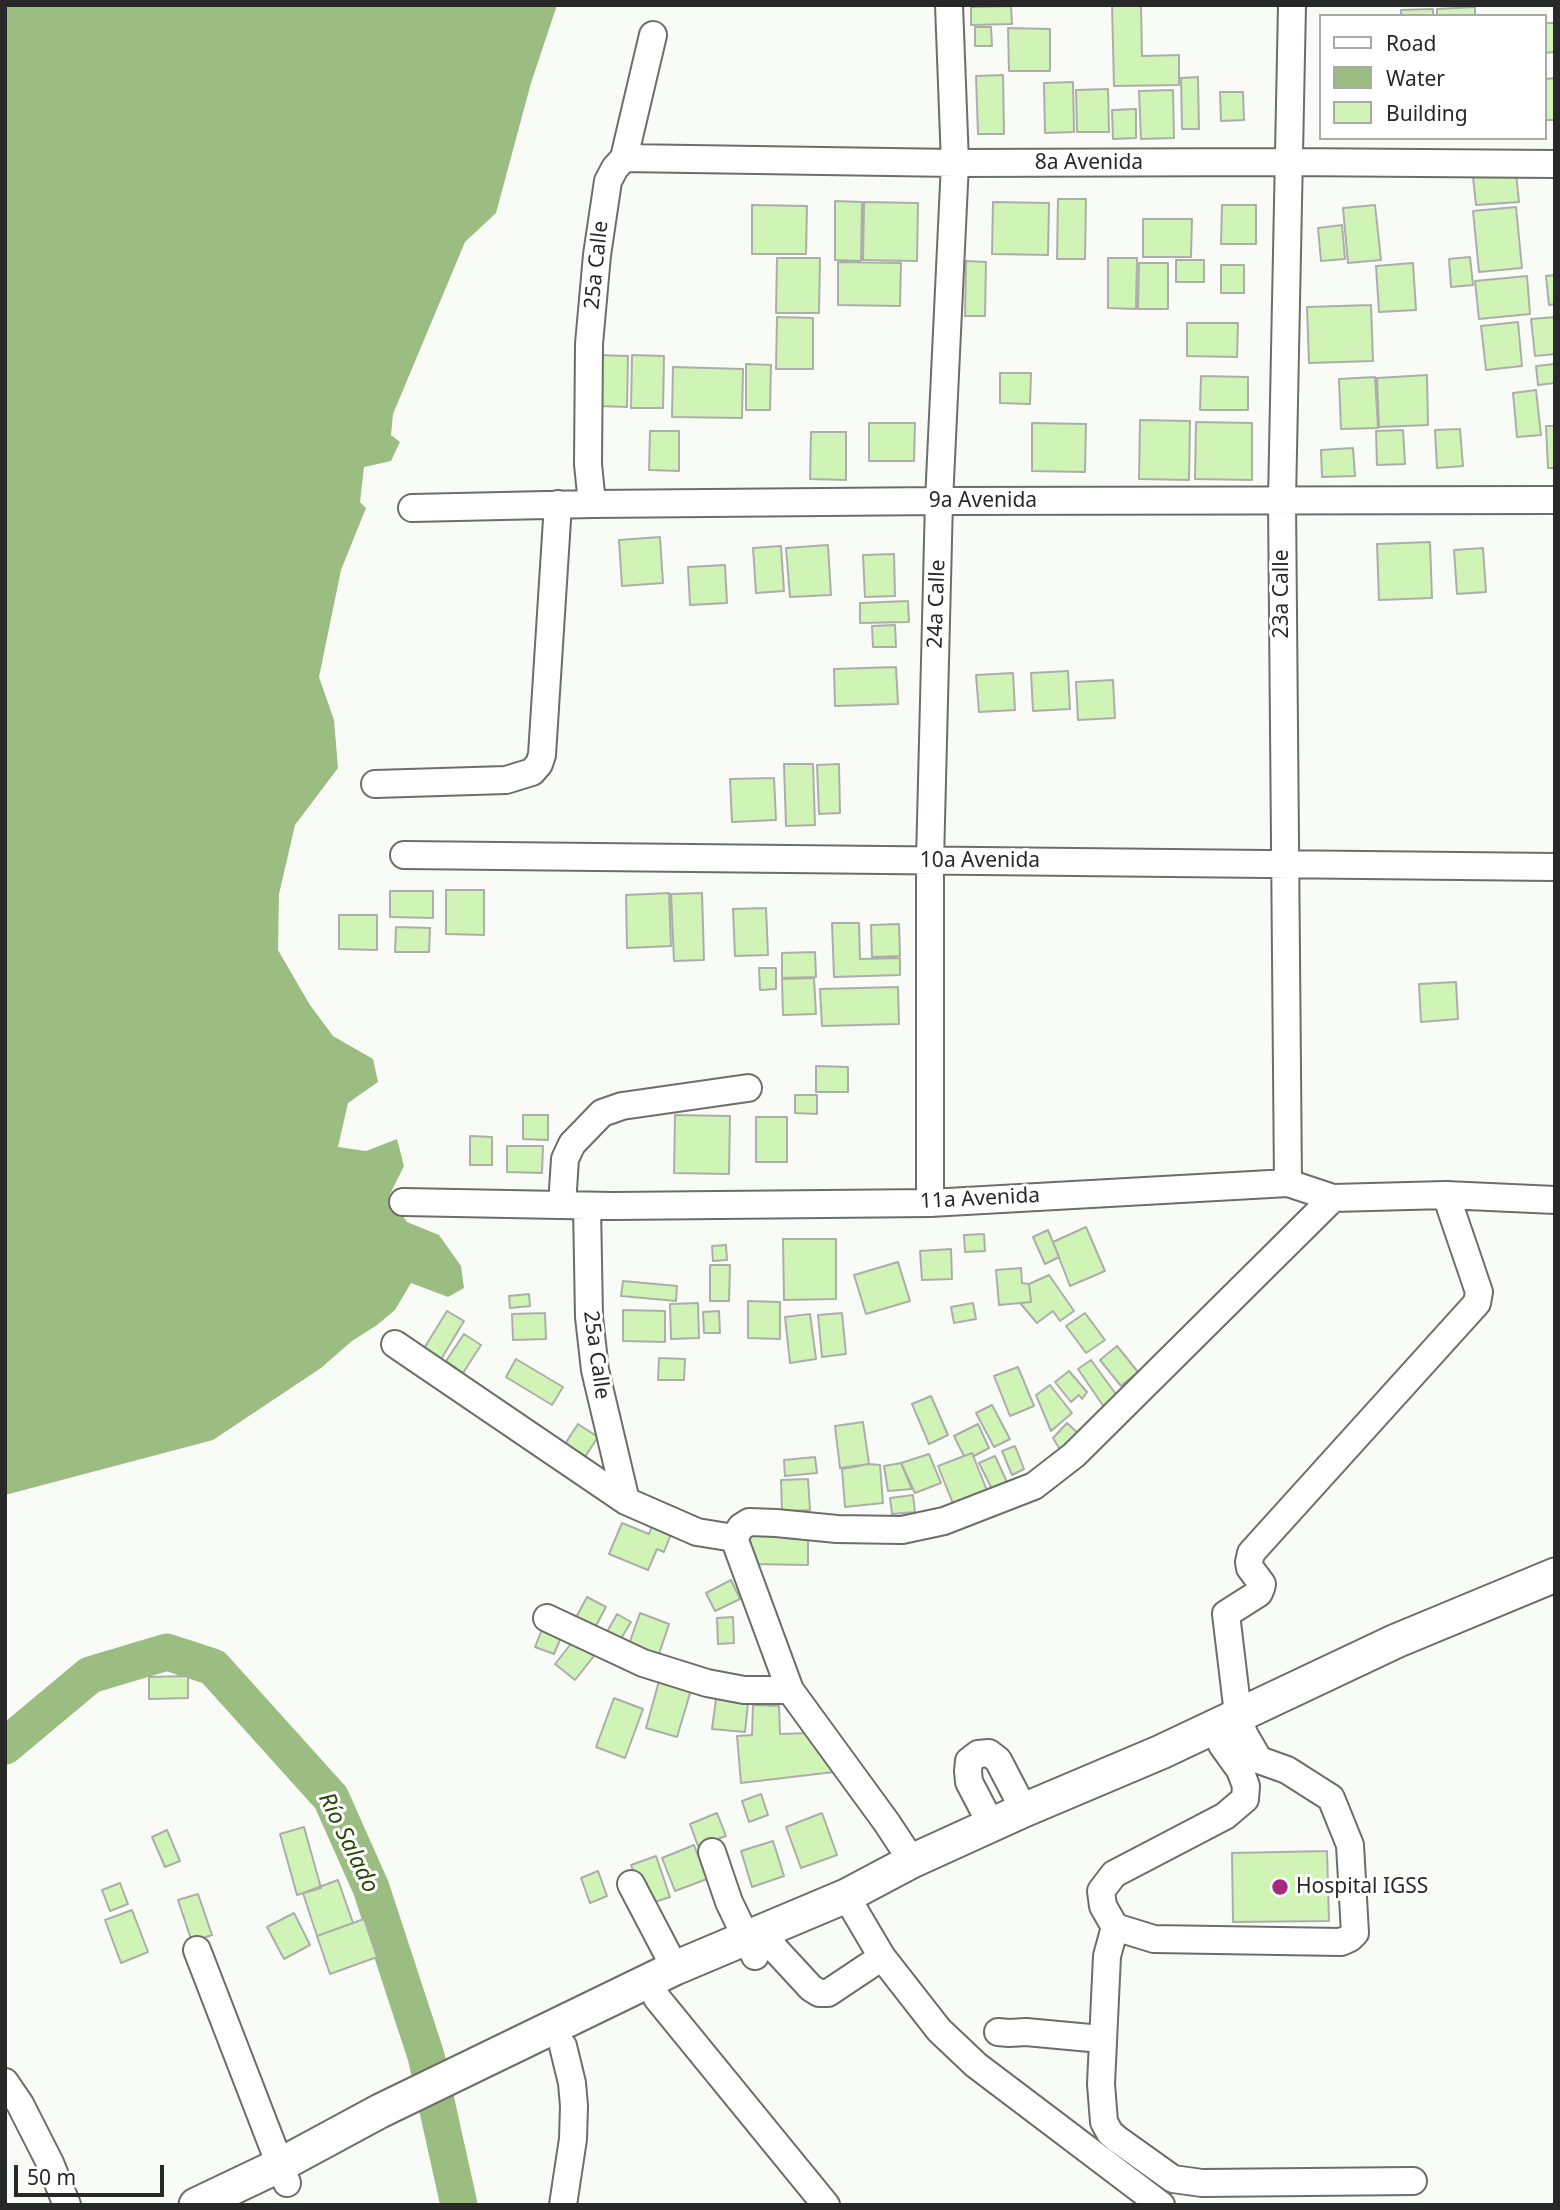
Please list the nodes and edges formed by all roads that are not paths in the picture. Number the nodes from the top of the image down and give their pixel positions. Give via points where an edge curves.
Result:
1 (949, 5) edge
2 (1292, 5) edge
3 (653, 35) dead end
4 (624, 158) junction
5 (1288, 162) junction
6 (955, 163) junction
7 (1555, 164) edge
8 (1282, 500) junction
9 (1555, 500) edge
10 (939, 501) junction
11 (558, 504) junction
12 (592, 504) junction
13 (412, 508) dead end
14 (375, 784) dead end
15 (404, 855) dead end
16 (930, 861) junction
17 (1284, 863) junction
18 (1555, 867) edge
19 (748, 1088) dead end
20 (1288, 1183) junction
21 (1446, 1195) junction
22 (1333, 1198) junction
23 (1555, 1200) edge
24 (403, 1202) dead end
25 (930, 1203) junction
26 (575, 1205) junction
27 (396, 1344) dead end
28 (626, 1501) junction
29 (734, 1538) junction
30 (1555, 1575) edge
31 (1555, 1596) edge
32 (547, 1618) dead end
33 (790, 1690) junction
34 (1230, 1730) junction
35 (1024, 1810) junction
36 (992, 1826) junction
37 (712, 1853) dead end
38 (912, 1861) junction
39 (631, 1884) dead end
40 (851, 1905) junction
41 (1115, 1927) junction
42 (761, 1943) junction
43 (197, 1950) dead end
44 (882, 1957) junction
45 (675, 1968) junction
46 (657, 1998) junction
47 (998, 2032) dead end
48 (1101, 2039) junction
49 (563, 2046) junction
50 (5, 2082) edge
51 (440, 2094) junction
52 (284, 2174) junction
53 (1413, 2181) dead end
54 (217, 2203) edge
55 (67, 2205) edge
56 (563, 2205) edge
57 (826, 2205) edge
58 (1161, 2205) edge

1 - 6 street, 24a Calle
2 - 5 street, 23a Calle
3 - 4 street, 25a Calle
4 - 6 street, 8a Avenida
4 - 12 street, 25a Calle via 608,181 597,255 589,344
5 - 6 street, 8a Avenida
5 - 7 street, 8a Avenida
5 - 8 street, 23a Calle
6 - 10 street, 24a Calle
8 - 9 street, 9a Avenida
8 - 10 street, 9a Avenida
8 - 17 street, 23a Calle
10 - 12 street, 9a Avenida
10 - 16 street, 24a Calle
11 - 12 street, 9a Avenida
11 - 13 street, 9a Avenida
11 - 14 street via 539,764 532,772 506,780
15 - 16 street, 10a Avenida
16 - 17 street, 10a Avenida
16 - 25 street, 24a Calle
17 - 18 street, 10a Avenida
17 - 20 street, 23a Calle
19 - 26 street, 25a Calle via 622,1106 602,1113 572,1144 565,1159
20 - 22 street, 11a Avenida
20 - 25 street, 11a Avenida
21 - 22 street, 11a Avenida
21 - 23 street, 11a Avenida
21 - 34 street via 1477,1303 1251,1553 1250,1568 1262,1584 1259,1593 1226,1614
22 - 29 street via 1074,1455 1034,1486 944,1521 902,1530 749,1522
24 - 26 street, 11a Avenida
25 - 26 street, 11a Avenida
26 - 28 street, 25a Calle via 595,1370
27 - 28 street
28 - 29 street via 697,1532
29 - 33 street
30 - 34 main road via 1396,1641
31 - 34 main road
32 - 33 street via 643,1663 707,1683 744,1690
33 - 38 street
34 - 35 main road via 1161,1752
34 - 40 main road via 950,1866
34 - 41 street via 1246,1786 1245,1799 1224,1816 1114,1874 1101,1891 1103,1906
34 - 41 street via 1259,1760 1287,1770 1331,1798 1350,1845 1356,1933 1341,1942 1154,1939
35 - 36 main road
35 - 36 street via 998,1760 989,1753 978,1754 969,1761 969,1782
36 - 38 main road
37 - 42 street via 729,1902
38 - 40 main road
39 - 45 street
40 - 42 main road
40 - 44 street
41 - 48 street via 1107,1956
42 - 44 street via 819,1993 828,1993
42 - 45 main road
42 - 46 main road
43 - 52 street
44 - 58 street via 939,2030 976,2066
45 - 51 main road
46 - 49 main road
46 - 57 street
47 - 48 street
48 - 53 street via 1104,2122 1117,2139 1173,2179 1202,2183
49 - 51 main road
49 - 56 street via 574,2106
50 - 55 street via 50,2163
51 - 52 main road
52 - 54 main road

